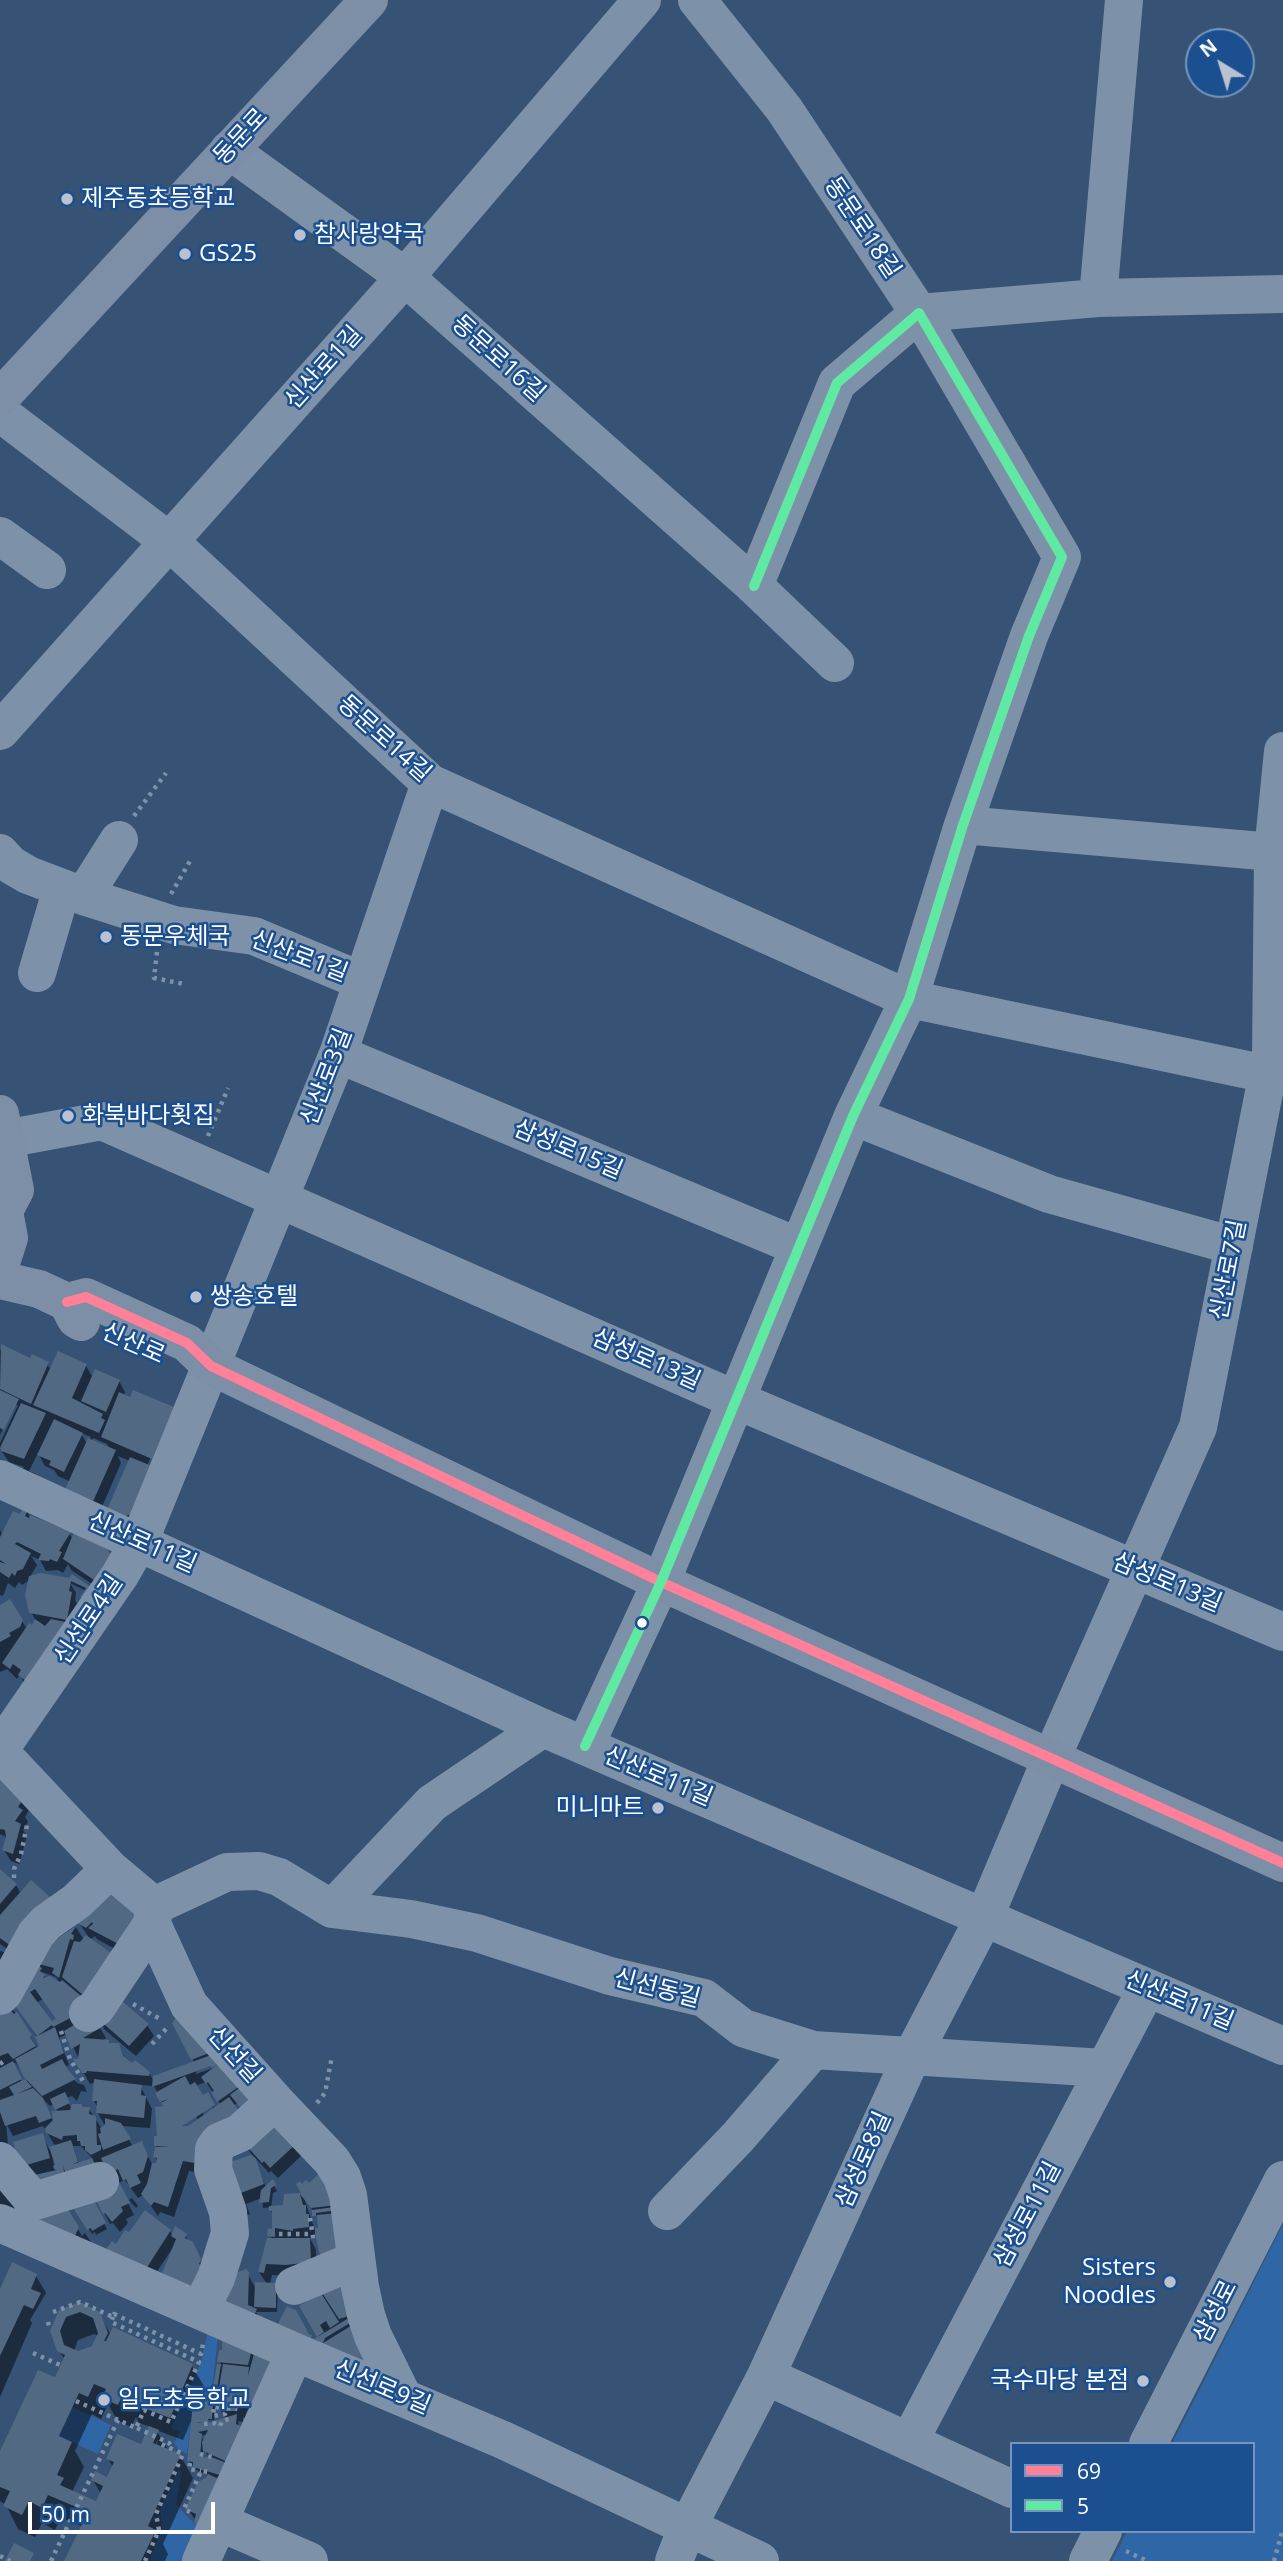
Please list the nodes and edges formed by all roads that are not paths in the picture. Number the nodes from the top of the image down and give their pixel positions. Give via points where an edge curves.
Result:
1 (369, 0) edge
2 (642, 0) edge
3 (697, 0) edge
4 (1124, 0) edge
5 (229, 150) junction
6 (405, 277) junction
7 (1283, 294) edge
8 (1098, 298) junction
9 (919, 313) junction
10 (0, 398) edge
11 (0, 413) edge
12 (0, 536) edge
13 (170, 541) junction
14 (47, 570) dead end
15 (754, 586) junction
16 (835, 663) dead end
17 (0, 731) edge
18 (1283, 751) edge
19 (430, 783) junction
20 (963, 825) junction
21 (120, 840) road end
22 (1273, 852) junction
23 (4, 864) edge
24 (74, 892) junction
25 (37, 973) dead end
26 (362, 981) junction
27 (909, 999) junction
28 (338, 1054) junction
29 (1275, 1075) edge
30 (853, 1116) junction
31 (3, 1127) edge
32 (279, 1198) junction
33 (2, 1209) edge
34 (1234, 1246) junction
35 (799, 1247) junction
36 (0, 1266) edge
37 (0, 1280) edge
38 (211, 1366) junction
39 (736, 1400) junction
40 (0, 1479) edge
41 (139, 1542) junction
42 (1136, 1569) junction
43 (661, 1582) junction
44 (1283, 1632) edge
45 (543, 1728) junction
46 (585, 1746) junction
47 (0, 1750) edge
48 (1051, 1759) junction
49 (1283, 1863) edge
50 (110, 1869) junction
51 (332, 1909) junction
52 (153, 1915) junction
53 (984, 1918) junction
54 (1147, 1988) junction
55 (0, 1996) edge
56 (88, 2013) road end
57 (1283, 2046) edge
58 (813, 2050) junction
59 (911, 2058) junction
60 (1104, 2068) junction
61 (275, 2101) junction
62 (0, 2161) edge
63 (100, 2180) dead end
64 (1283, 2180) edge
65 (667, 2211) dead end
66 (16, 2217) edge
67 (356, 2260) junction
68 (294, 2287) dead end
69 (202, 2325) junction
70 (295, 2352) junction
71 (766, 2376) junction
72 (403, 2397) junction
73 (909, 2442) junction
74 (1149, 2442) edge
75 (1010, 2488) edge
76 (219, 2522) junction
77 (1102, 2533) edge
78 (680, 2544) edge
79 (201, 2561) edge
80 (309, 2561) edge
81 (760, 2561) edge
82 (1088, 2561) edge

1 - 5 main road, 동문로
2 - 6 street, 신산로1길
3 - 9 street, 동문로18길 via 783,109
4 - 8 street
5 - 6 street, 동문로16길
5 - 10 main road, 동문로
6 - 13 street, 신산로1길
6 - 15 street, 동문로16길
7 - 8 street
8 - 9 street
9 - 15 street via 837,383
9 - 20 street, 동문로18길 via 1062,558 1029,636
11 - 13 street, 동문로14길
12 - 14 street
13 - 17 street, 신산로1길
13 - 19 street, 동문로14길
15 - 16 street, 동문로16길
18 - 22 street, 신산로7길
19 - 26 street, 신산로3길
19 - 27 street, 동문로14길
20 - 22 street
20 - 27 street
21 - 24 street via 88,889
22 - 29 street, 신산로7길 via 1271,1057
23 - 24 street, 신산로1길
24 - 25 street
24 - 26 street, 신산로1길 via 160,921 254,936
26 - 28 street, 신산로3길
27 - 29 street, 동문로14길
27 - 30 street
28 - 32 street, 신산로3길
28 - 35 street, 삼성로15길
29 - 34 street, 신산로7길
30 - 34 street via 1049,1194
30 - 35 street
31 - 32 street, 삼성로13길 via 102,1121
31 - 33 main road via 15,1190
32 - 38 street, 신산로3길
32 - 39 street, 삼성로13길
33 - 36 main road via 9,1238
34 - 42 street, 신산로7길 via 1198,1427
35 - 39 street
37 - 38 main road, 신산로 via 39,1289 67,1302 76,1319 175,1363
38 - 41 street, 신선로4길
38 - 43 main road, 신산로
39 - 42 street, 삼성로13길
39 - 43 street
40 - 41 street, 신산로11길
41 - 45 street, 신산로11길
41 - 47 street, 신선로4길
42 - 44 street, 삼성로13길
42 - 48 street, 신산로7길
43 - 46 street
43 - 48 main road, 신산로
45 - 46 street, 신산로11길
45 - 51 street via 432,1803
46 - 53 street, 신산로11길
47 - 50 street, 신선길
48 - 49 main road, 신산로
48 - 53 street, 삼성로8길
50 - 52 street, 신선길
50 - 55 street via 36,1934
51 - 52 street, 신선동길 via 279,1877 259,1871 227,1872
51 - 58 street, 신선동길 via 477,1933 610,1976 704,1998 743,2028
52 - 56 street via 96,2008
52 - 61 street, 신선길 via 189,2005
53 - 54 street, 신산로11길
53 - 59 street, 삼성로8길
54 - 57 street, 신산로11길
54 - 60 street, 삼성로11길
58 - 59 street, 신선동길
58 - 65 street
59 - 60 street, 신선동길
59 - 71 street, 삼성로8길
60 - 73 street, 삼성로11길
61 - 67 street, 신선길 via 342,2177
61 - 69 street via 240,2133 214,2149 213,2169 230,2233
62 - 66 street
63 - 66 street via 38,2200
64 - 74 street, 삼성로
66 - 69 street, 신선로9길
67 - 68 street
67 - 72 street, 신선길 via 373,2336
69 - 70 street, 신선로9길
70 - 72 street, 신선로9길
70 - 76 street
71 - 73 street
71 - 78 street, 삼성로8길
72 - 78 street, 신선로9길 via 503,2440
73 - 75 street
76 - 79 street
76 - 80 street
77 - 82 street
78 - 81 street, 신선로9길

